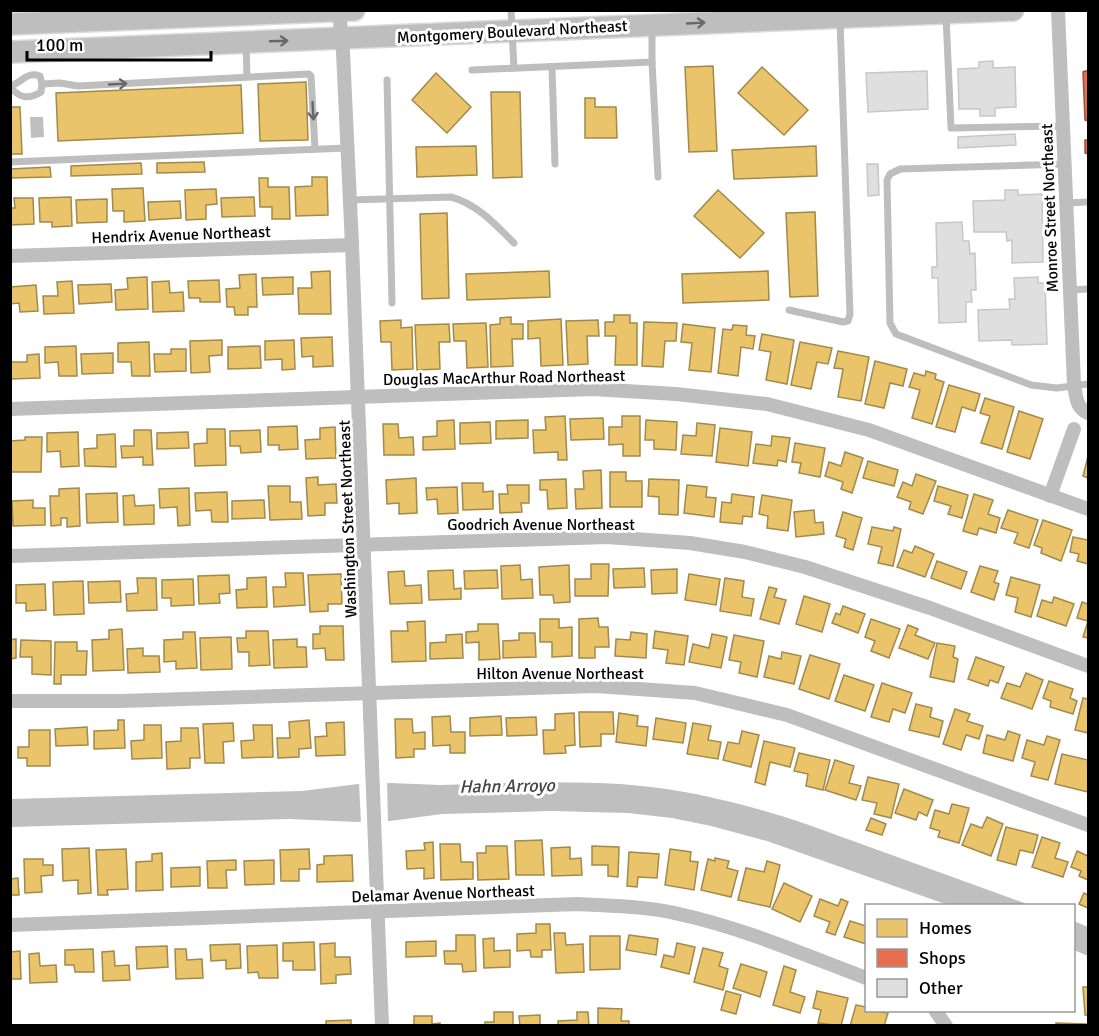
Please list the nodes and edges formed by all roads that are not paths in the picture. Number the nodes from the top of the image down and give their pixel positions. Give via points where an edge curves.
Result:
1 (354, 10) edge
2 (511, 10) edge
3 (1013, 10) edge
4 (1058, 10) edge
5 (339, 11) edge
6 (946, 13) junction
7 (155, 14) edge
8 (840, 17) junction
9 (10, 24) edge
10 (652, 25) junction
11 (512, 32) junction
12 (342, 39) junction
13 (246, 43) junction
14 (10, 52) edge
15 (652, 62) junction
16 (552, 66) junction
17 (514, 68) junction
18 (472, 70) dead end
19 (247, 77) junction
20 (387, 80) dead end
21 (42, 84) junction
22 (10, 87) edge
23 (1063, 126) junction
24 (347, 148) junction
25 (315, 149) junction
26 (10, 162) edge
27 (555, 164) dead end
28 (1064, 164) junction
29 (658, 177) dead end
30 (389, 199) junction
31 (350, 200) junction
32 (1089, 202) edge
33 (1065, 203) junction
34 (514, 243) dead end
35 (352, 244) junction
36 (10, 256) edge
37 (1089, 289) edge
38 (1069, 290) junction
39 (392, 303) dead end
40 (789, 310) dead end
41 (1074, 384) junction
42 (1089, 384) edge
43 (359, 396) junction
44 (10, 409) edge
45 (1080, 414) edge
46 (1050, 496) junction
47 (1089, 509) edge
48 (365, 544) junction
49 (10, 556) edge
50 (1089, 666) edge
51 (368, 692) junction
52 (10, 701) edge
53 (1089, 825) edge
54 (378, 911) junction
55 (10, 925) edge
56 (865, 977) edge
57 (936, 1012) edge
58 (382, 1026) edge
59 (946, 1026) edge

1 - 5 main road
2 - 11 lane
3 - 6 main road, Montgomery Boulevard Northeast
4 - 23 street, Monroe Street Northeast
5 - 7 main road
5 - 12 street, Washington Street Northeast
6 - 8 main road, Montgomery Boulevard Northeast
6 - 23 lane via 951,128
7 - 9 main road
10 -> 8 main road, Montgomery Boulevard Northeast
8 - 40 lane via 850,314 848,321 843,322
10 - 11 main road, Montgomery Boulevard Northeast
10 - 15 lane
11 - 12 main road, Montgomery Boulevard Northeast
11 - 17 lane
13 -> 12 main road, Montgomery Boulevard Northeast
12 - 24 street, Washington Street Northeast
13 - 14 main road, Montgomery Boulevard Northeast
13 - 19 lane
15 - 16 lane
15 - 29 lane
16 - 17 lane
16 - 27 lane
17 - 18 lane
21 -> 19 lane via 78,86
19 -> 25 lane via 310,75
20 - 30 lane
21 - 22 lane via 40,76 33,74
21 - 22 lane via 41,92 25,98
23 - 28 street, Monroe Street Northeast
24 - 25 lane
24 - 31 street, Washington Street Northeast
25 - 26 lane
28 - 33 street, Monroe Street Northeast
28 - 41 lane via 900,169 890,174 889,309 896,334 1031,385 1049,388
30 - 31 lane
30 - 34 lane via 460,199 482,212
30 - 39 lane
31 - 35 street, Washington Street Northeast
32 - 33 lane
33 - 38 street, Monroe Street Northeast
35 - 36 street, Hendrix Avenue Northeast
35 - 43 street, Washington Street Northeast
37 - 38 lane
38 - 41 street, Monroe Street Northeast
41 - 42 lane
41 - 45 street, Monroe Street Northeast
43 - 44 street, Douglas MacArthur Road Northeast
43 - 46 street, Douglas MacArthur Road Northeast via 592,389 767,404 869,430
43 - 48 street, Washington Street Northeast
45 - 46 street
46 - 47 street, Douglas MacArthur Road Northeast
48 - 49 street, Goodrich Avenue Northeast
48 - 50 street, Goodrich Avenue Northeast via 608,537 745,552 805,567 930,608
48 - 51 street, Washington Street Northeast
51 - 52 street, Hilton Avenue Northeast
51 - 53 street, Hilton Avenue Northeast via 596,686 695,693 787,715
51 - 54 street, Washington Street Northeast
54 - 55 street, Delamar Avenue Northeast
54 - 56 street, Delamar Avenue Northeast via 578,904 638,908 678,914 734,930
54 - 58 street, Washington Street Northeast
57 - 59 street

